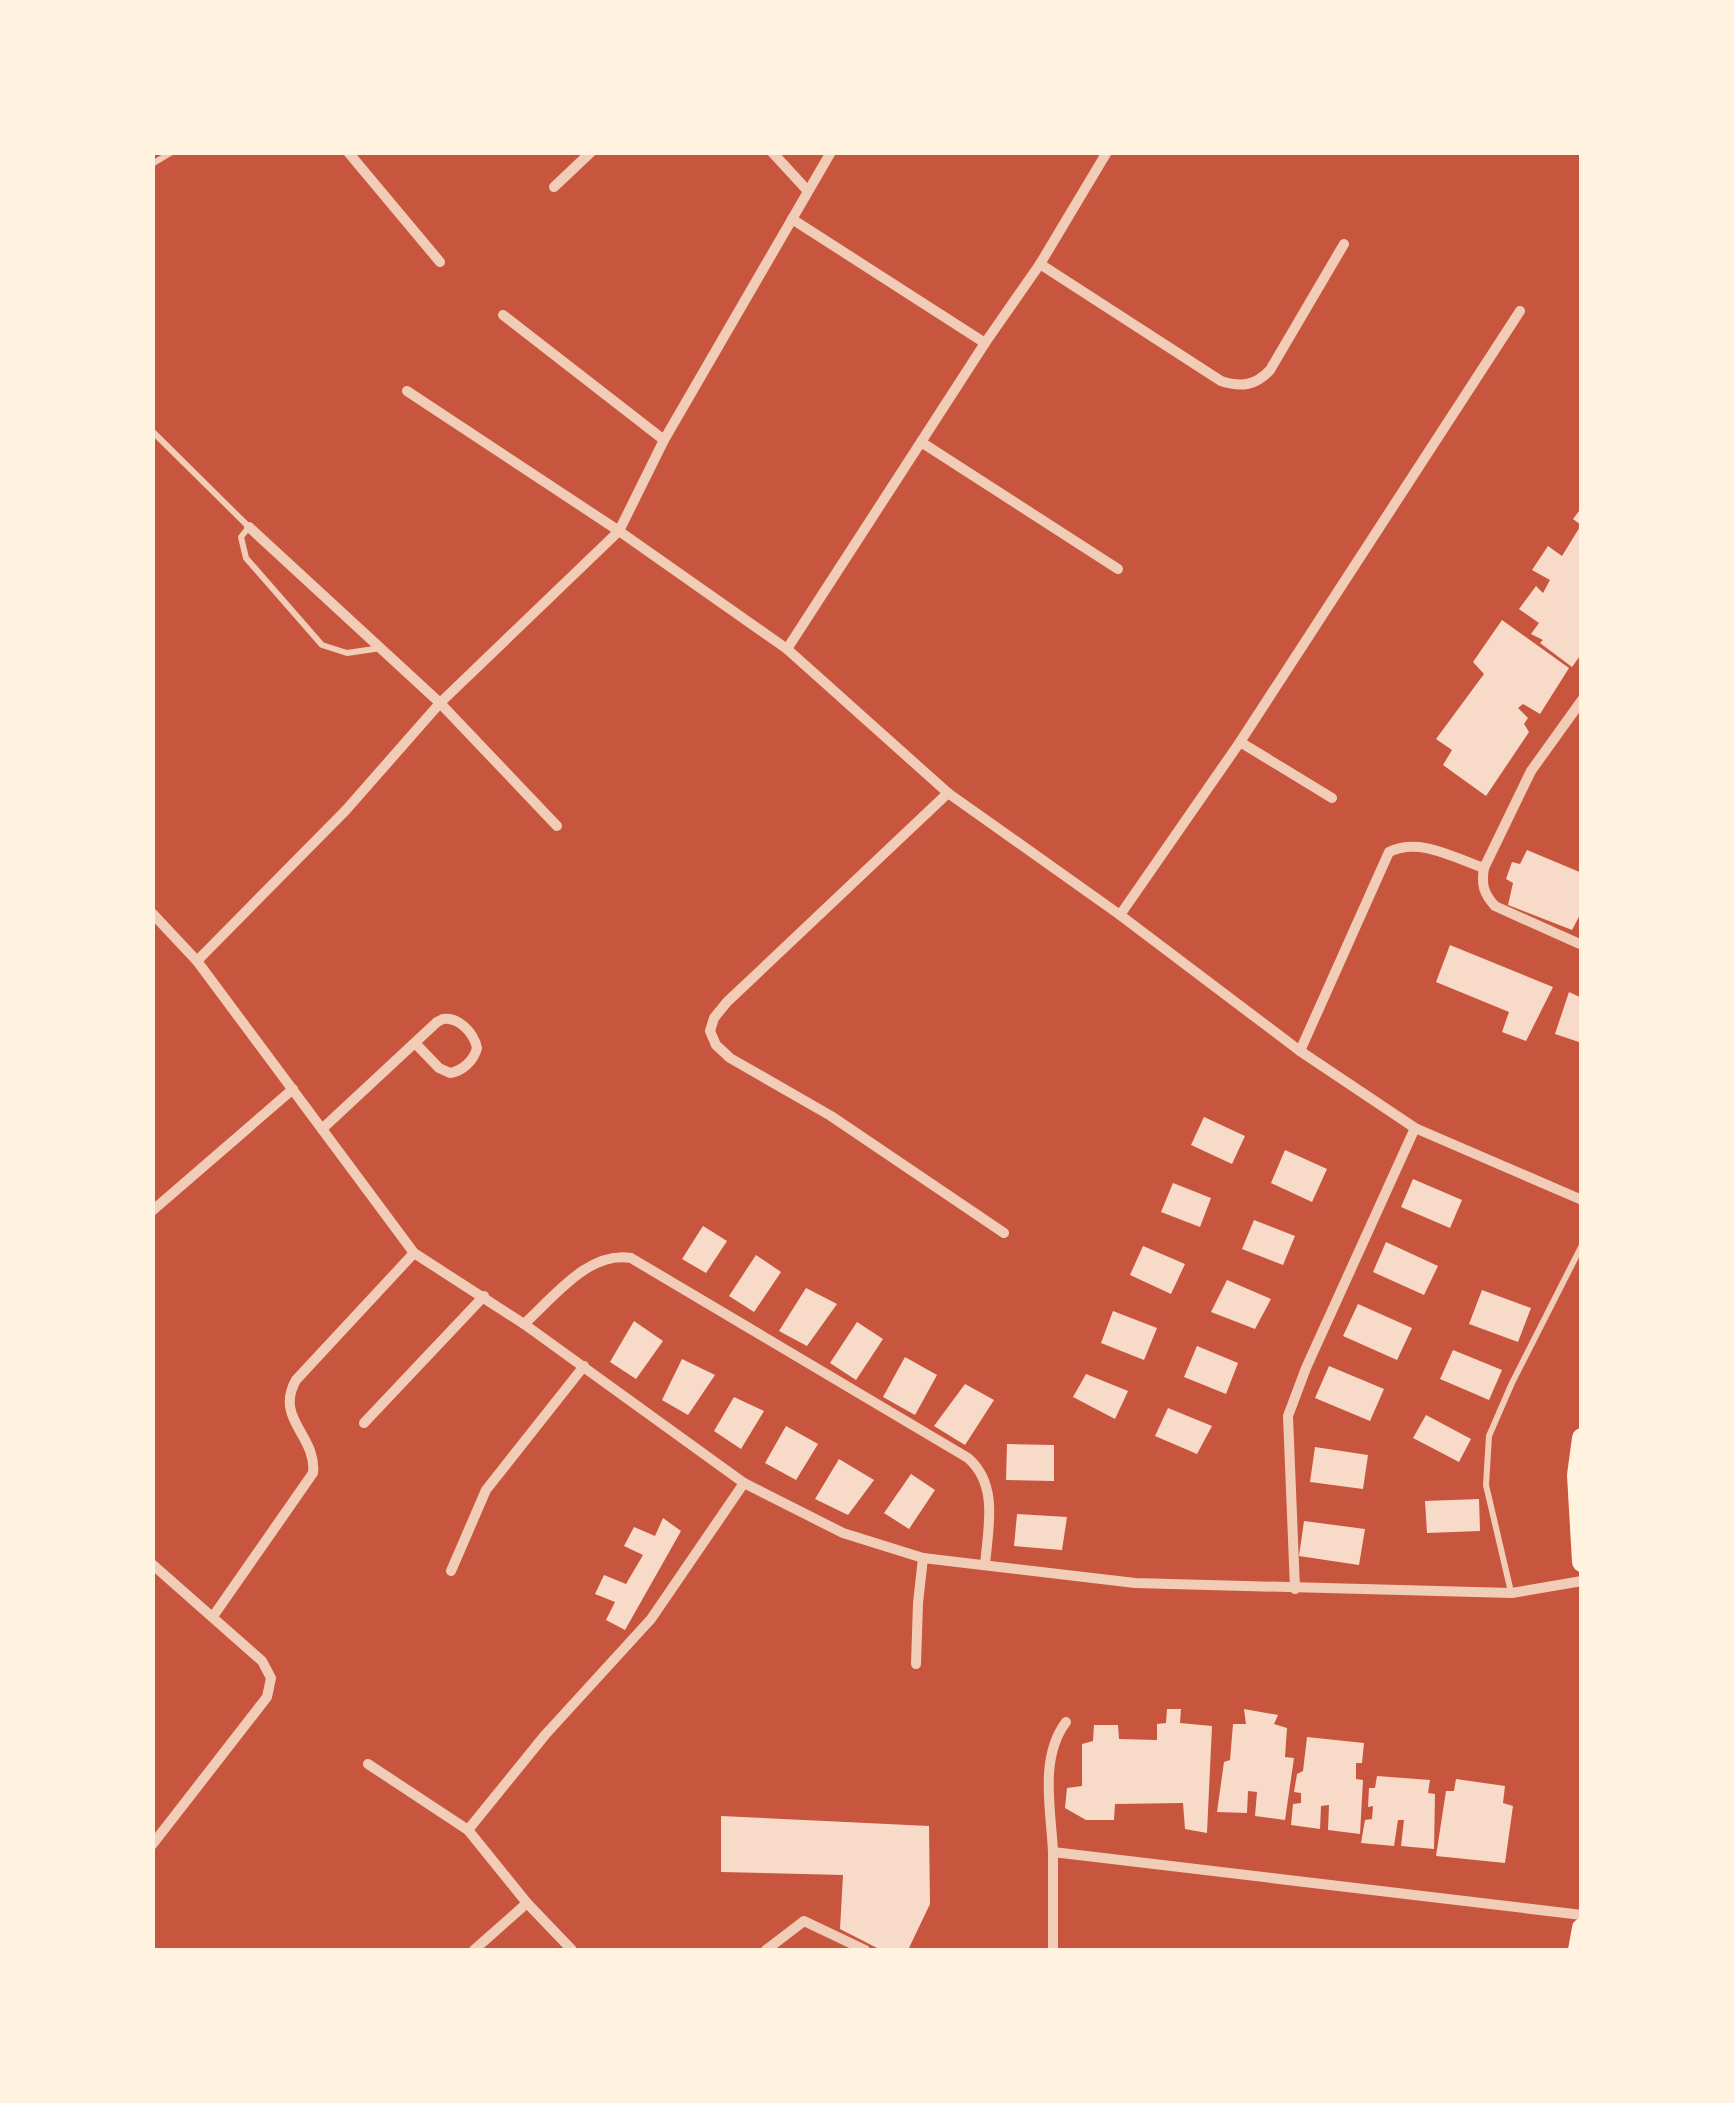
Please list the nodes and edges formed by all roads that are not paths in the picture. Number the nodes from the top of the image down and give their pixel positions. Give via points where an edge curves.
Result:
1 (172, 152) edge
2 (348, 152) edge
3 (591, 152) edge
4 (772, 152) edge
5 (831, 152) edge
6 (1107, 152) edge
7 (152, 164) edge
8 (554, 187) dead end
9 (807, 190) junction
10 (792, 219) junction
11 (1344, 244) dead end
12 (440, 262) dead end
13 (1040, 264) junction
14 (1520, 311) dead end
15 (503, 314) dead end
16 (985, 343) junction
17 (407, 392) dead end
18 (152, 431) edge
19 (664, 440) junction
20 (921, 442) junction
21 (250, 527) junction
22 (619, 531) junction
23 (1118, 569) dead end
24 (383, 648) junction
25 (786, 649) junction
26 (1582, 700) edge
27 (440, 703) junction
28 (1240, 742) junction
29 (948, 793) junction
30 (1332, 798) dead end
31 (557, 826) dead end
32 (1484, 868) junction
33 (152, 913) edge
34 (1120, 915) junction
35 (1582, 945) edge
36 (197, 960) junction
37 (416, 1043) junction
38 (1300, 1051) junction
39 (293, 1090) junction
40 (1415, 1128) junction
41 (322, 1129) junction
42 (1582, 1200) edge
43 (152, 1211) edge
44 (1004, 1233) dead end
45 (1582, 1245) edge
46 (414, 1253) junction
47 (484, 1296) junction
48 (524, 1324) junction
49 (584, 1366) junction
50 (364, 1423) dead end
51 (1582, 1438) edge
52 (744, 1483) junction
53 (923, 1558) junction
54 (1582, 1562) edge
55 (152, 1564) edge
56 (985, 1566) junction
57 (451, 1571) dead end
58 (1582, 1581) edge
59 (1295, 1590) junction
60 (1512, 1593) junction
61 (214, 1615) junction
62 (916, 1664) dead end
63 (1066, 1722) dead end
64 (368, 1764) dead end
65 (468, 1830) junction
66 (152, 1845) edge
67 (1053, 1852) junction
68 (528, 1903) junction
69 (1582, 1914) edge
70 (1582, 1928) edge
71 (474, 1950) edge
72 (572, 1950) edge
73 (766, 1950) edge
74 (865, 1950) edge
75 (1053, 1950) edge
76 (1578, 1950) edge

1 - 7 lane
2 - 12 street
3 - 8 street
4 - 9 street
5 - 9 street
6 - 13 street
9 - 10 street
10 - 16 street
10 - 19 street
11 - 13 street via 1270,370 1261,380 1234,386
13 - 16 street
14 - 28 street
15 - 19 street
16 - 20 street
17 - 22 street
18 - 21 lane
19 - 22 street
20 - 23 street
20 - 25 street
21 - 24 street
21 - 24 lane via 242,537 246,558 322,644 348,653
22 - 25 street
22 - 27 street
24 - 27 street
25 - 29 street
26 - 32 street via 1531,772
27 - 31 street
27 - 36 street via 346,810
28 - 30 street
28 - 34 street
29 - 34 street
29 - 44 street via 727,1002 710,1032 730,1058 831,1116
32 - 35 street via 1481,881 1495,906
32 - 38 street via 1416,845 1389,852
33 - 36 street
34 - 38 street
36 - 39 street
37 - 37 street via 449,1018 477,1048 462,1069 450,1073
37 - 41 street
38 - 40 street
39 - 41 street
39 - 43 street
40 - 42 street
40 - 59 street via 1288,1416
41 - 46 street
45 - 60 lane via 1489,1436 1486,1485
46 - 47 street
46 - 61 street via 296,1380 290,1415 312,1452 313,1473
47 - 48 street
47 - 50 street
48 - 49 street
48 - 56 street via 594,1262 631,1258 968,1458 980,1470 989,1499
49 - 52 street
49 - 57 street via 486,1490
51 - 54 highway
52 - 53 street via 844,1534
52 - 65 street via 650,1618
53 - 56 street
53 - 62 street
55 - 61 street
56 - 59 street via 1135,1583
58 - 60 street
59 - 60 street
61 - 66 street via 262,1661 271,1688
63 - 67 street via 1049,1755
64 - 65 street
65 - 68 street
67 - 69 street
67 - 75 street
68 - 71 street
68 - 72 street
70 - 76 highway
73 - 74 street via 804,1921

